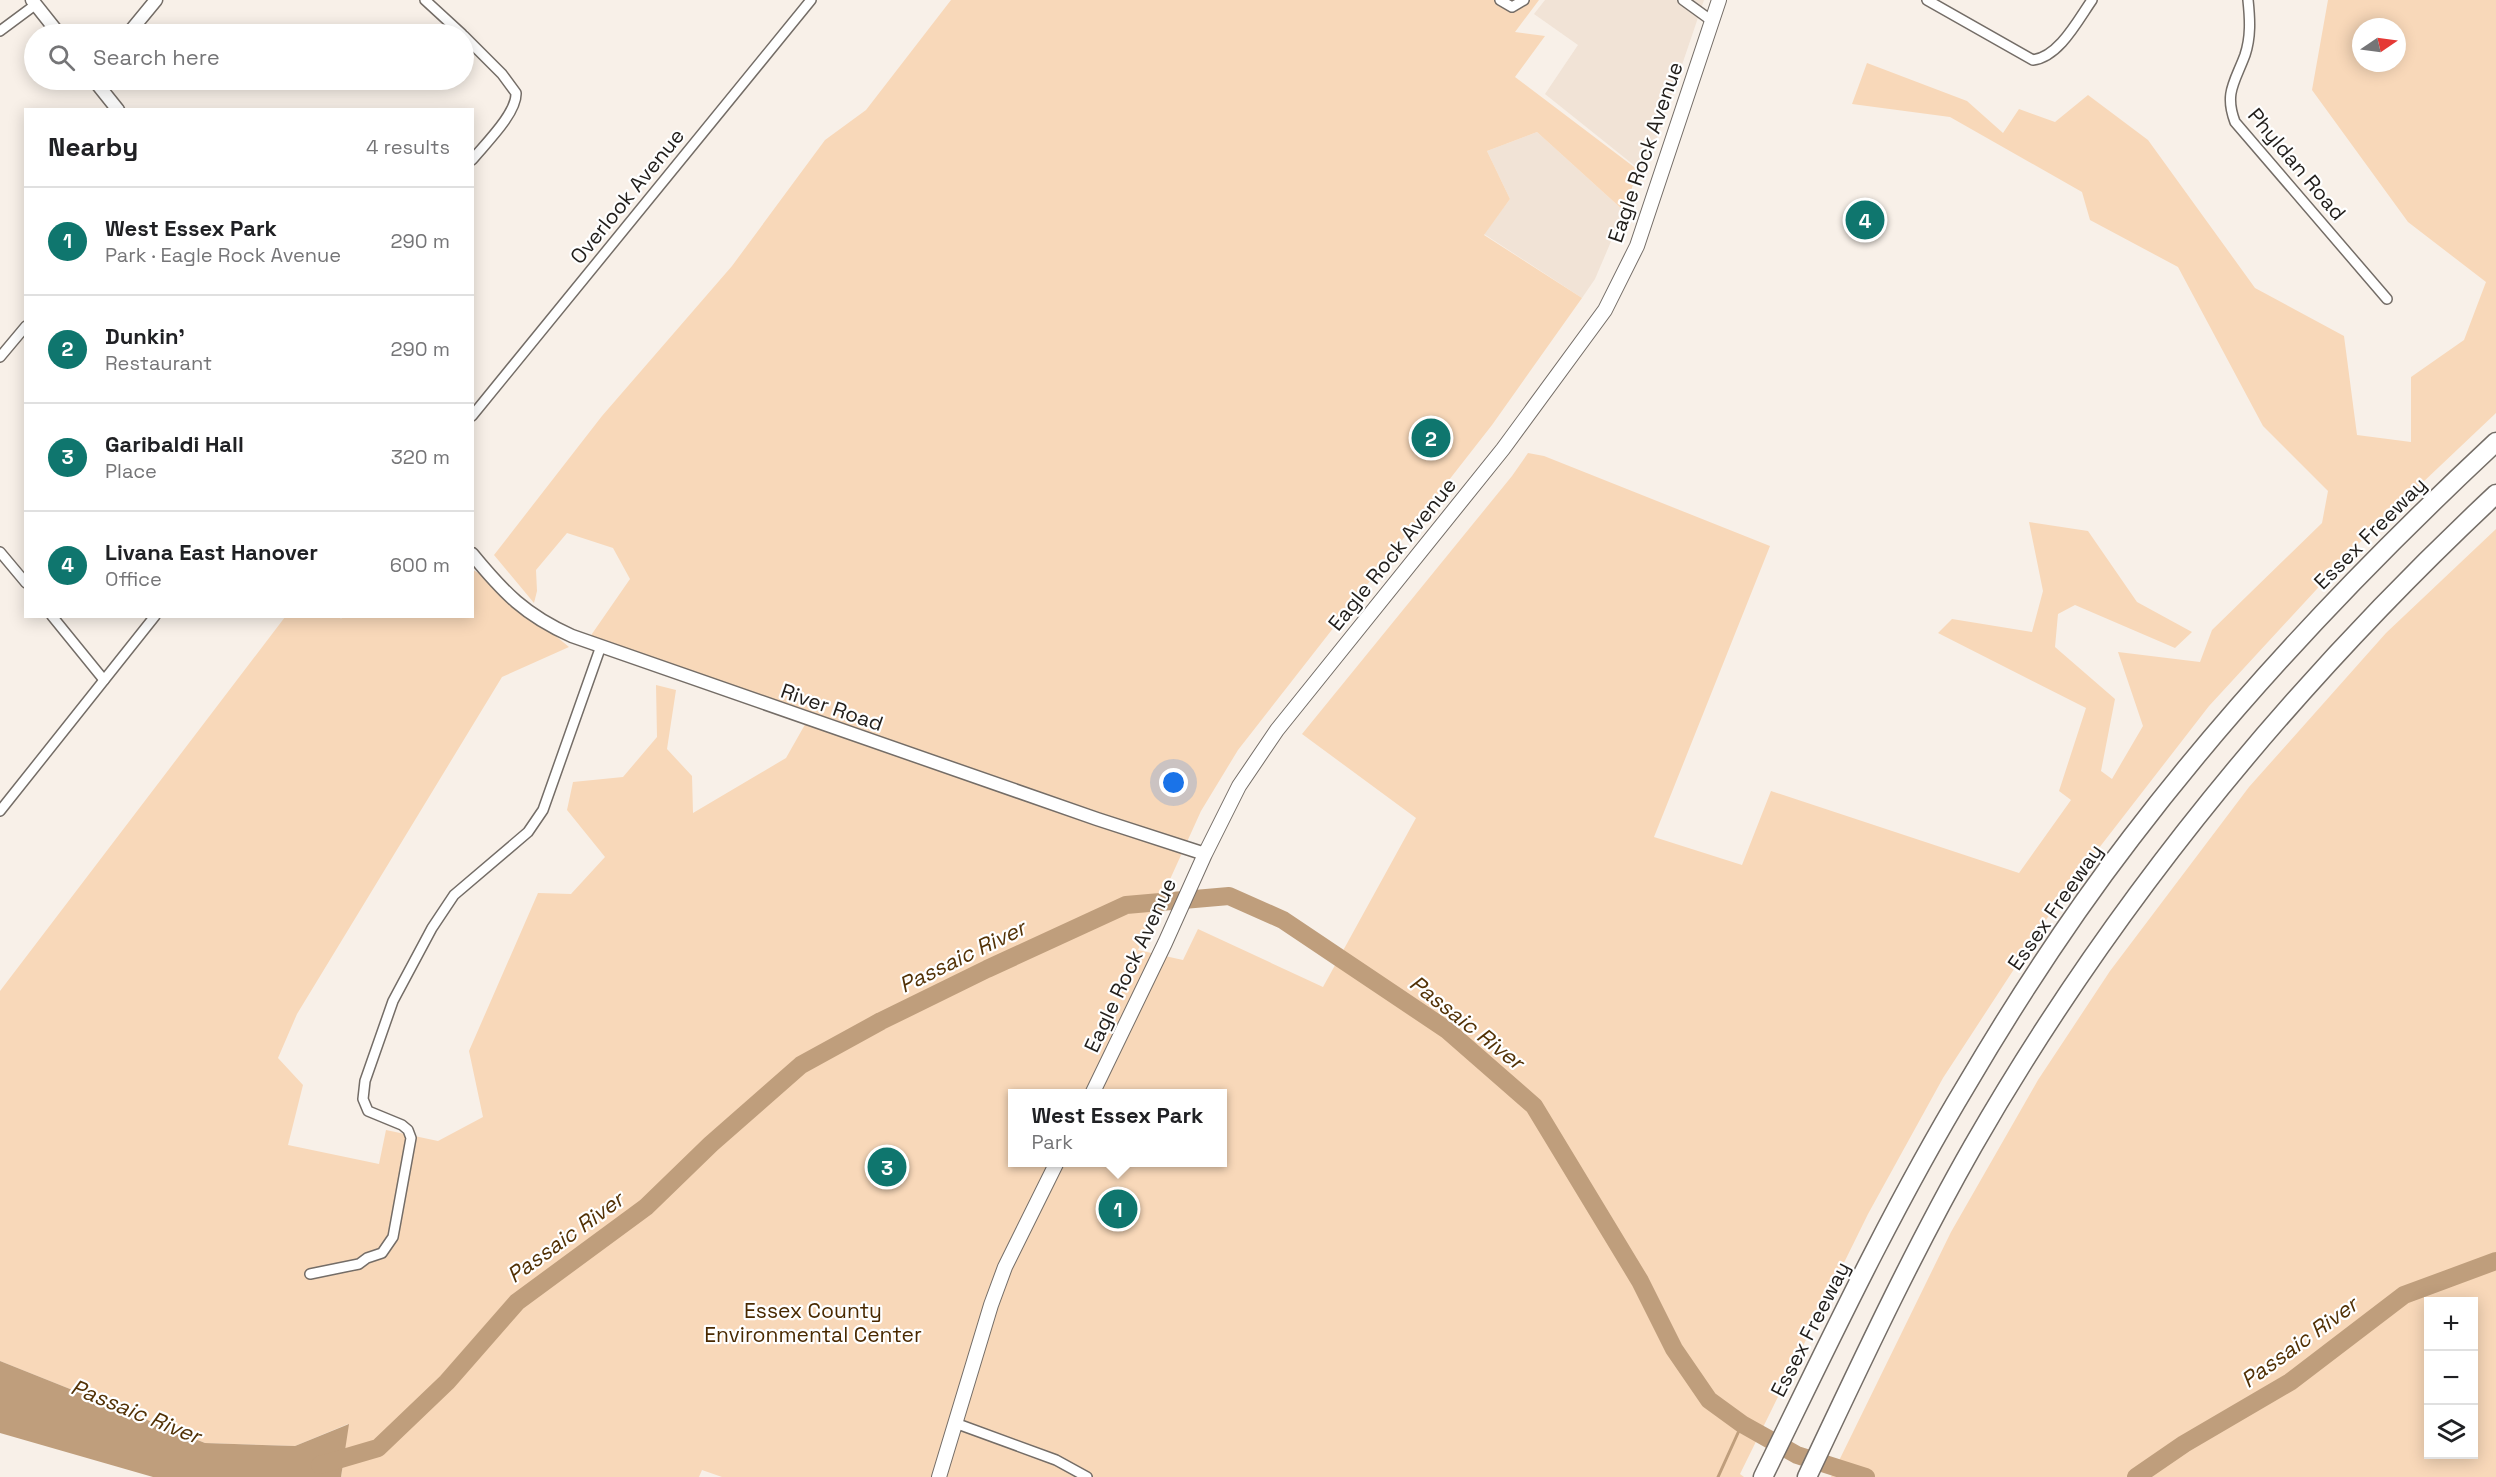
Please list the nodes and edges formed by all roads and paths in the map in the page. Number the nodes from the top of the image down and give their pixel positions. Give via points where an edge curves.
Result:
1 (156, 0) edge
2 (425, 0) edge
3 (811, 0) edge
4 (1500, 0) edge
5 (1524, 0) edge
6 (1683, 0) edge
7 (1719, 0) edge
8 (1927, 0) edge
9 (2092, 0) edge
10 (2248, 0) edge
11 (34, 2) edge
12 (1712, 21) junction
13 (51, 24) edge
14 (136, 24) edge
15 (451, 24) edge
16 (0, 31) edge
17 (474, 46) edge
18 (102, 90) edge
19 (116, 108) edge
20 (474, 158) edge
21 (2387, 299) dead end
22 (24, 328) edge
23 (0, 357) edge
24 (474, 414) edge
25 (2496, 442) edge
26 (2496, 495) edge
27 (0, 552) edge
28 (474, 556) edge
29 (24, 581) edge
30 (54, 618) edge
31 (153, 618) edge
32 (601, 646) junction
33 (104, 680) junction
34 (0, 811) edge
35 (1208, 848) junction
36 (1094, 1089) edge
37 (1055, 1167) edge
38 (310, 1274) dead end
39 (955, 1423) junction
40 (939, 1477) edge
41 (1087, 1477) edge
42 (1763, 1477) edge
43 (1807, 1477) edge

1 - 14 street
2 - 15 street
3 - 24 street, Overlook Avenue
4 - 5 street via 1512,7
6 - 12 street
7 - 12 main road, Eagle Rock Avenue
8 - 9 street via 2033,60 2046,56 2059,44
10 - 21 street, Phyldan Road via 2251,26 2230,94 2235,122
11 - 13 street
11 - 16 street
12 - 35 main road, Eagle Rock Avenue via 1637,246 1605,310 1503,449 1277,730 1239,786
17 - 20 street via 513,86 516,99 507,117
18 - 19 street
22 - 23 street
25 - 42 highway, Essex Freeway via 2362,570 2303,633 2176,780 2090,893 1965,1086 1888,1224
26 - 43 highway via 2402,584 2286,708 2115,923 1973,1146 1897,1289
27 - 29 street
28 - 32 street, River Road via 533,616
30 - 33 street
31 - 33 street
32 - 35 street, River Road via 1053,804
32 - 38 street via 540,816 528,832 466,883 442,911 393,1001 365,1081 363,1099 368,1111 402,1125 411,1138 390,1243 359,1264
33 - 34 street
35 - 36 main road, Eagle Rock Avenue
37 - 39 main road via 1005,1267
39 - 40 main road
39 - 41 street via 1056,1460

